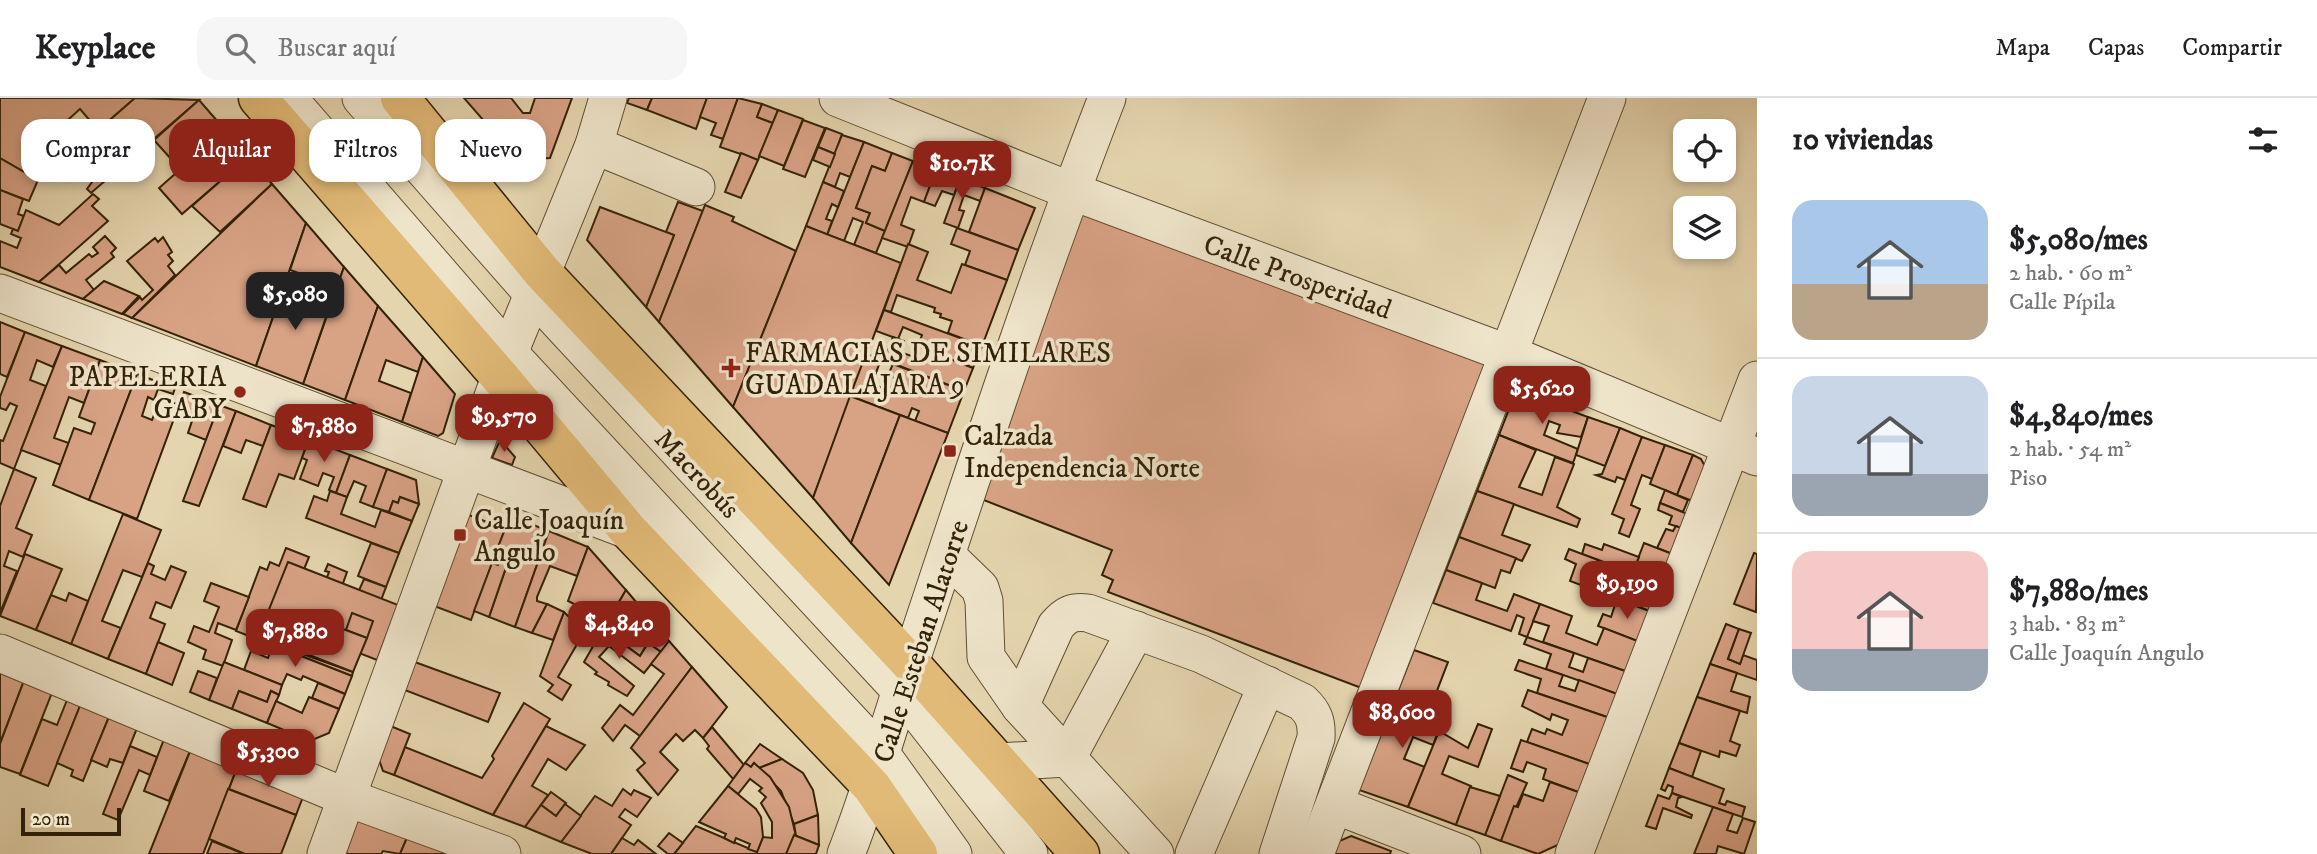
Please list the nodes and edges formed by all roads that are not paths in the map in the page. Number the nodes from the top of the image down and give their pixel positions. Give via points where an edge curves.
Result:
1 (258, 98) edge
2 (288, 98) edge
3 (361, 98) edge
4 (400, 98) edge
5 (608, 98) edge
6 (838, 98) edge
7 (1107, 98) edge
8 (1608, 98) edge
9 (594, 145) junction
10 (696, 187) dead end
11 (1071, 191) junction
12 (537, 283) junction
13 (0, 293) edge
14 (1509, 354) junction
15 (505, 365) junction
16 (1757, 380) edge
17 (1743, 452) edge
18 (467, 470) junction
19 (628, 530) junction
20 (947, 556) junction
21 (1136, 630) junction
22 (0, 653) edge
23 (905, 677) junction
24 (1267, 685) junction
25 (1020, 706) junction
26 (1067, 758) junction
27 (998, 762) junction
28 (877, 771) junction
29 (348, 798) junction
30 (1335, 805) junction
31 (326, 854) edge
32 (502, 854) edge
33 (846, 854) edge
34 (918, 854) edge
35 (953, 854) edge
36 (1029, 854) edge
37 (1080, 854) edge
38 (1155, 854) edge
39 (1194, 854) edge
40 (1279, 854) edge
41 (1315, 854) edge
42 (1462, 854) edge
43 (1574, 854) edge

1 - 15 main road
2 - 15 street, Macrobús
3 - 12 street
4 - 12 main road
5 - 9 street
6 - 11 street, Calle Prosperidad
7 - 11 street, Calle Esteban Alatorre
8 - 14 street
9 - 10 street
9 - 12 street
11 - 14 street, Calle Prosperidad
11 - 20 street, Calle Esteban Alatorre
12 - 15 street
12 - 23 main road
13 - 18 street
14 - 17 street, Calle Prosperidad
14 - 30 street
15 - 18 street
15 - 19 main road
15 - 28 street, Macrobús
16 - 17 street
17 - 43 street
18 - 19 street
18 - 29 street
19 - 28 main road
20 - 23 street, Calle Esteban Alatorre
20 - 25 street via 980,588 986,657
21 - 24 street
21 - 25 street via 1088,613 1075,611 1064,616
21 - 26 street
22 - 29 street
23 - 27 main road
23 - 28 street, Calle Esteban Alatorre
23 - 36 street
24 - 39 street
24 - 40 street via 1302,702 1317,724
25 - 26 street
26 - 27 street
26 - 38 street
27 - 37 main road
28 - 33 street, Calle Esteban Alatorre
28 - 34 main road
28 - 35 street, Macrobús
29 - 31 street
29 - 32 street
30 - 41 street
30 - 42 street

